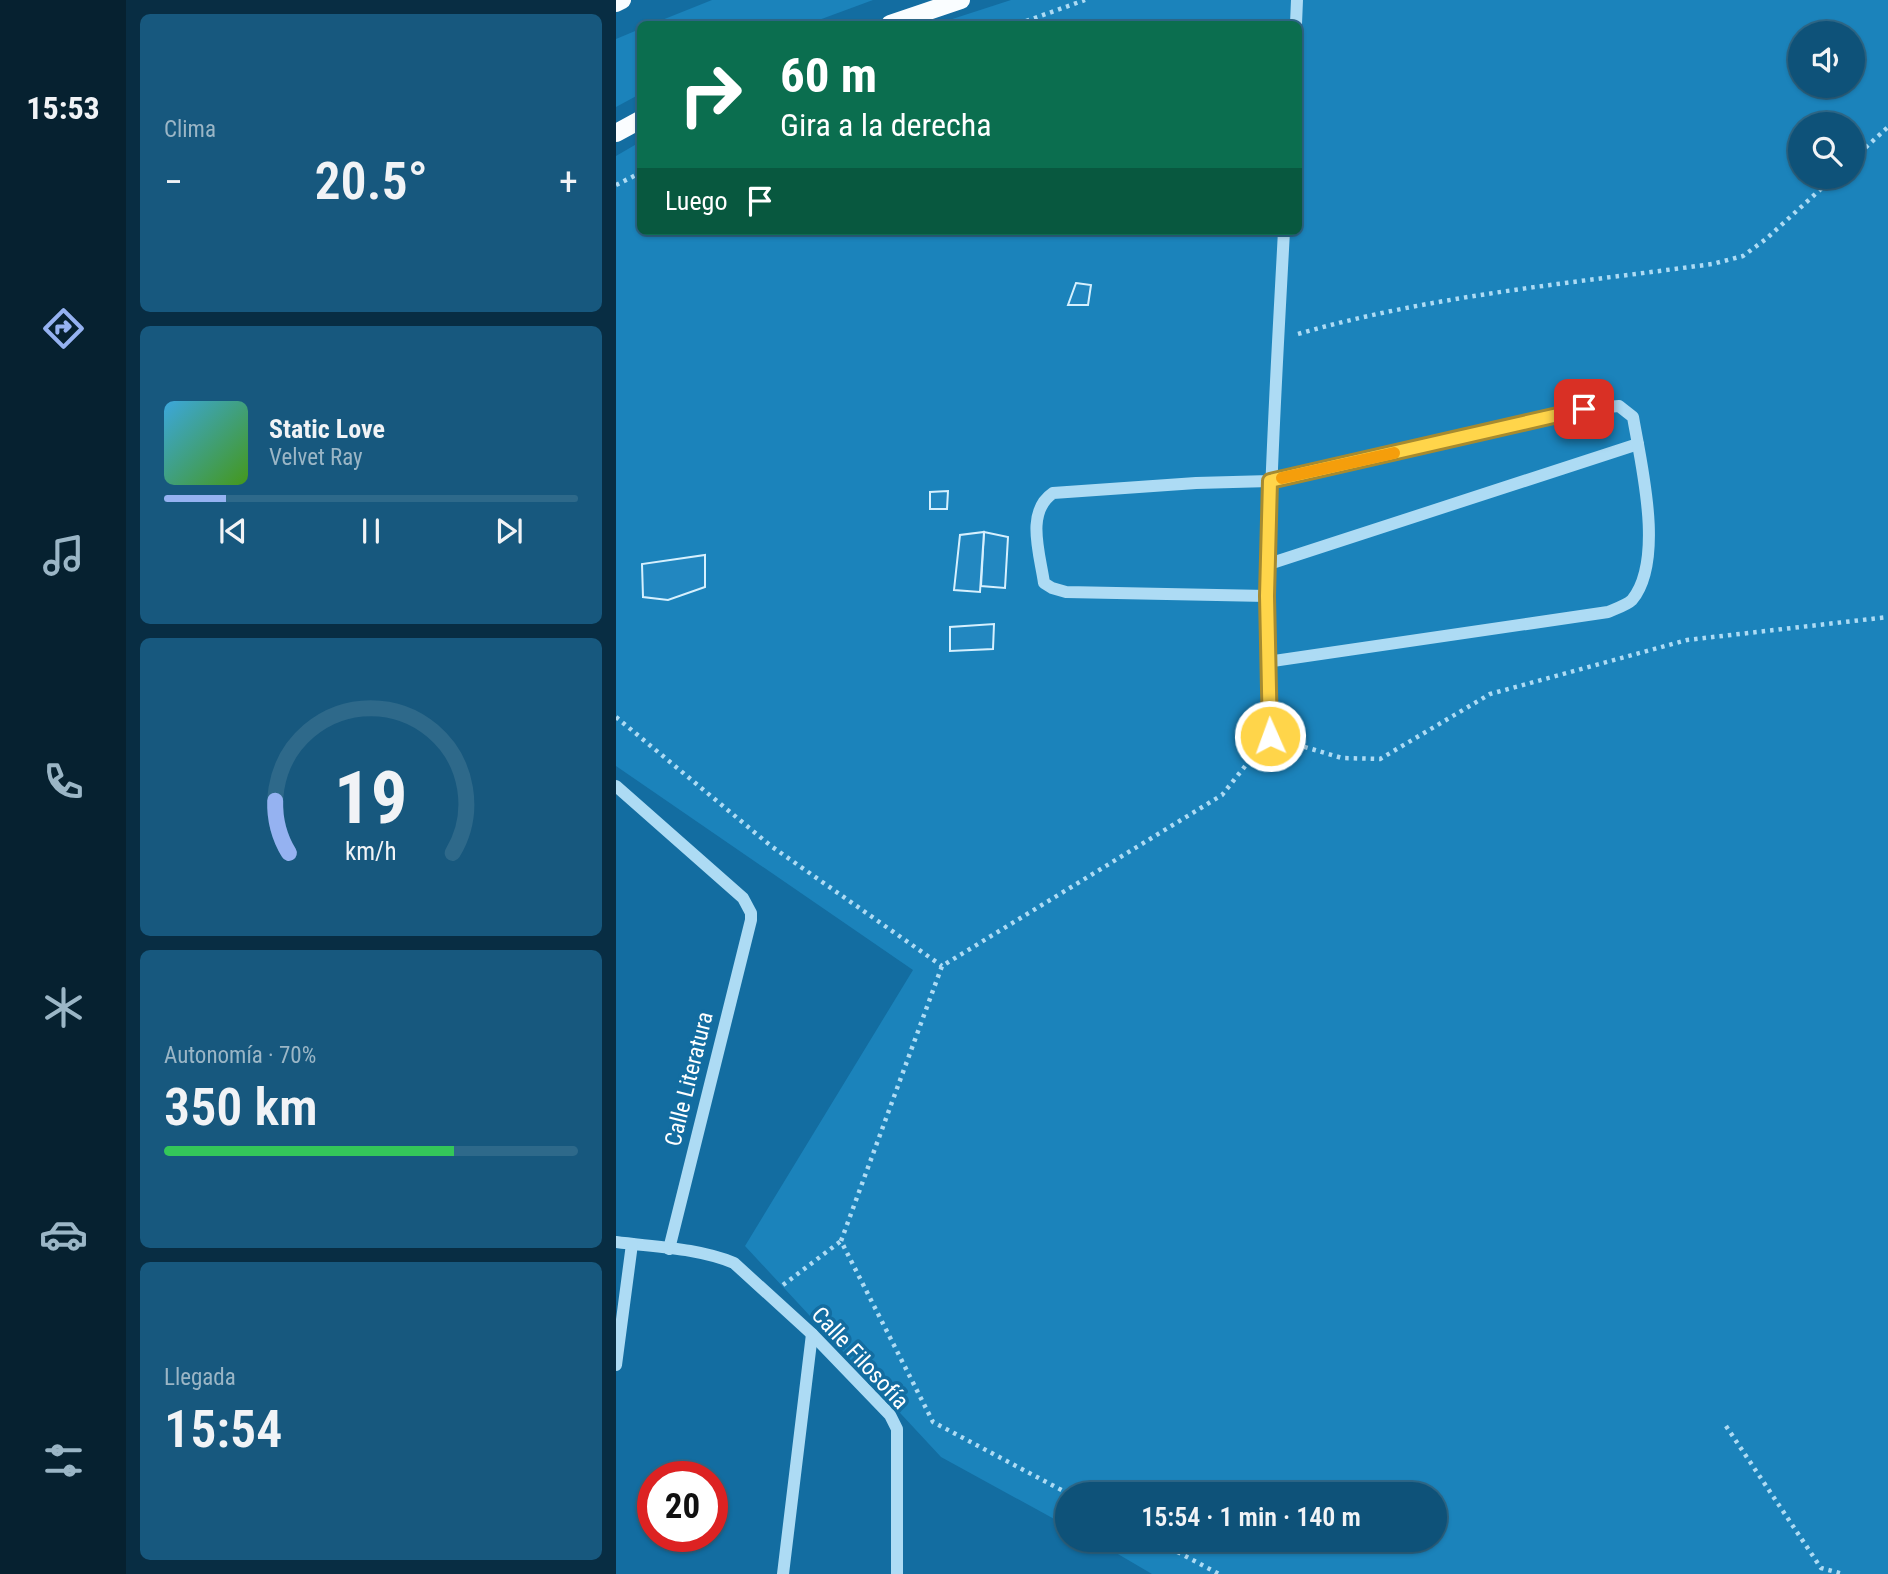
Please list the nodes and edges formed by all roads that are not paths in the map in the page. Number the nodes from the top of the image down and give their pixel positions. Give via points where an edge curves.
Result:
1 (622, 0) edge
2 (961, 0) edge
3 (1297, 0) edge
4 (616, 3) edge
5 (899, 21) edge
6 (1296, 21) edge
7 (637, 122) edge
8 (616, 133) edge
9 (1284, 235) edge
10 (1638, 444) junction
11 (1270, 481) junction
12 (1269, 564) junction
13 (1267, 596) junction
14 (1267, 662) junction
15 (1270, 736) road end
16 (616, 786) edge
17 (616, 1242) edge
18 (632, 1244) junction
19 (668, 1249) junction
20 (812, 1334) junction
21 (616, 1365) edge
22 (783, 1574) edge
23 (897, 1574) edge

1 - 4 main road
2 - 5 main road
3 - 6 street
7 - 8 main road
9 - 11 street
10 - 11 street via 1633,417 1619,406 1584,409
10 - 12 street
10 - 14 street via 1649,551 1631,601 1608,612
11 - 12 street
11 - 13 street via 1053,493 1042,500 1035,520 1044,583 1052,588
12 - 13 street
13 - 14 street
14 - 15 street
16 - 19 street, Calle Literatura via 744,898 751,913
17 - 18 street, Calle Filosofía
18 - 19 street, Calle Filosofía
18 - 21 street
19 - 20 street, Calle Filosofía via 734,1263
20 - 22 street
20 - 23 street, Calle Filosofía via 895,1422

